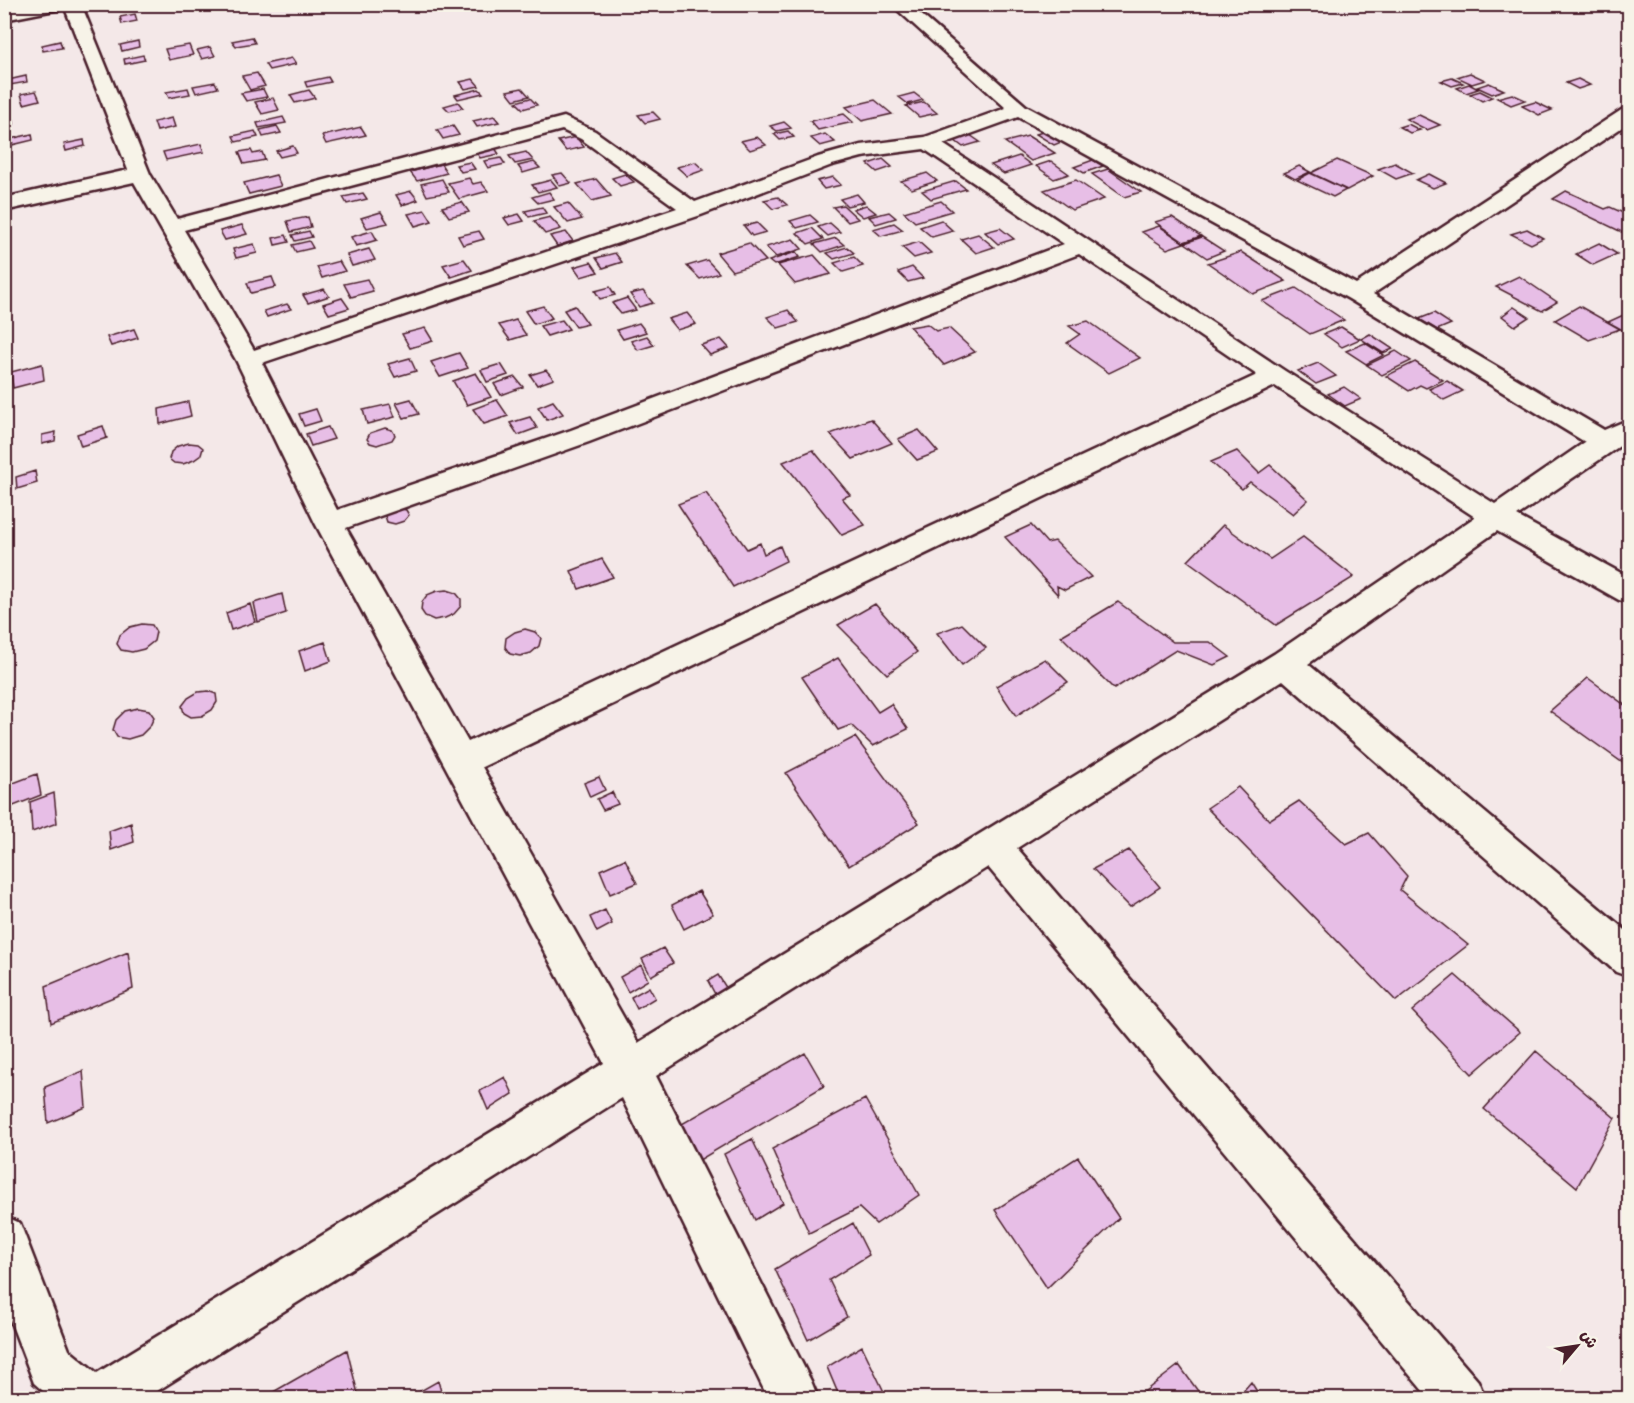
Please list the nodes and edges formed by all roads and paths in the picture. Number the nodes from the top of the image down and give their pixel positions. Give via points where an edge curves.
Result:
1 (60, 4) edge
2 (72, 4) edge
3 (899, 4) edge
4 (4, 15) edge
5 (1019, 110) junction
6 (1629, 113) edge
7 (928, 143) junction
8 (140, 174) junction
9 (4, 205) edge
10 (693, 210) junction
11 (171, 227) junction
12 (1083, 245) junction
13 (1357, 294) junction
14 (248, 360) junction
15 (1276, 376) junction
16 (1617, 435) edge
17 (1495, 518) junction
18 (329, 523) junction
19 (1629, 592) edge
20 (1285, 663) junction
21 (459, 762) junction
22 (993, 846) junction
23 (1629, 959) edge
24 (631, 1071) junction
25 (4, 1239) edge
26 (88, 1398) edge
27 (102, 1398) edge
28 (794, 1398) edge
29 (1461, 1398) edge

1 - 4 street
2 - 8 street
3 - 5 street
5 - 7 street
5 - 13 street
6 - 13 street
7 - 10 street via 861,151 825,161
7 - 12 street
8 - 9 street
8 - 11 street
10 - 11 street via 588,135 564,123
10 - 14 street
11 - 14 street
12 - 15 street
12 - 18 street via 580,436
13 - 16 street
14 - 18 street
15 - 17 street
15 - 21 street
16 - 17 street
17 - 19 street
17 - 20 street
18 - 21 street
20 - 22 street
20 - 23 street
21 - 24 street
22 - 24 street
22 - 29 street
24 - 27 street
24 - 28 street
25 - 26 street via 51,1366

